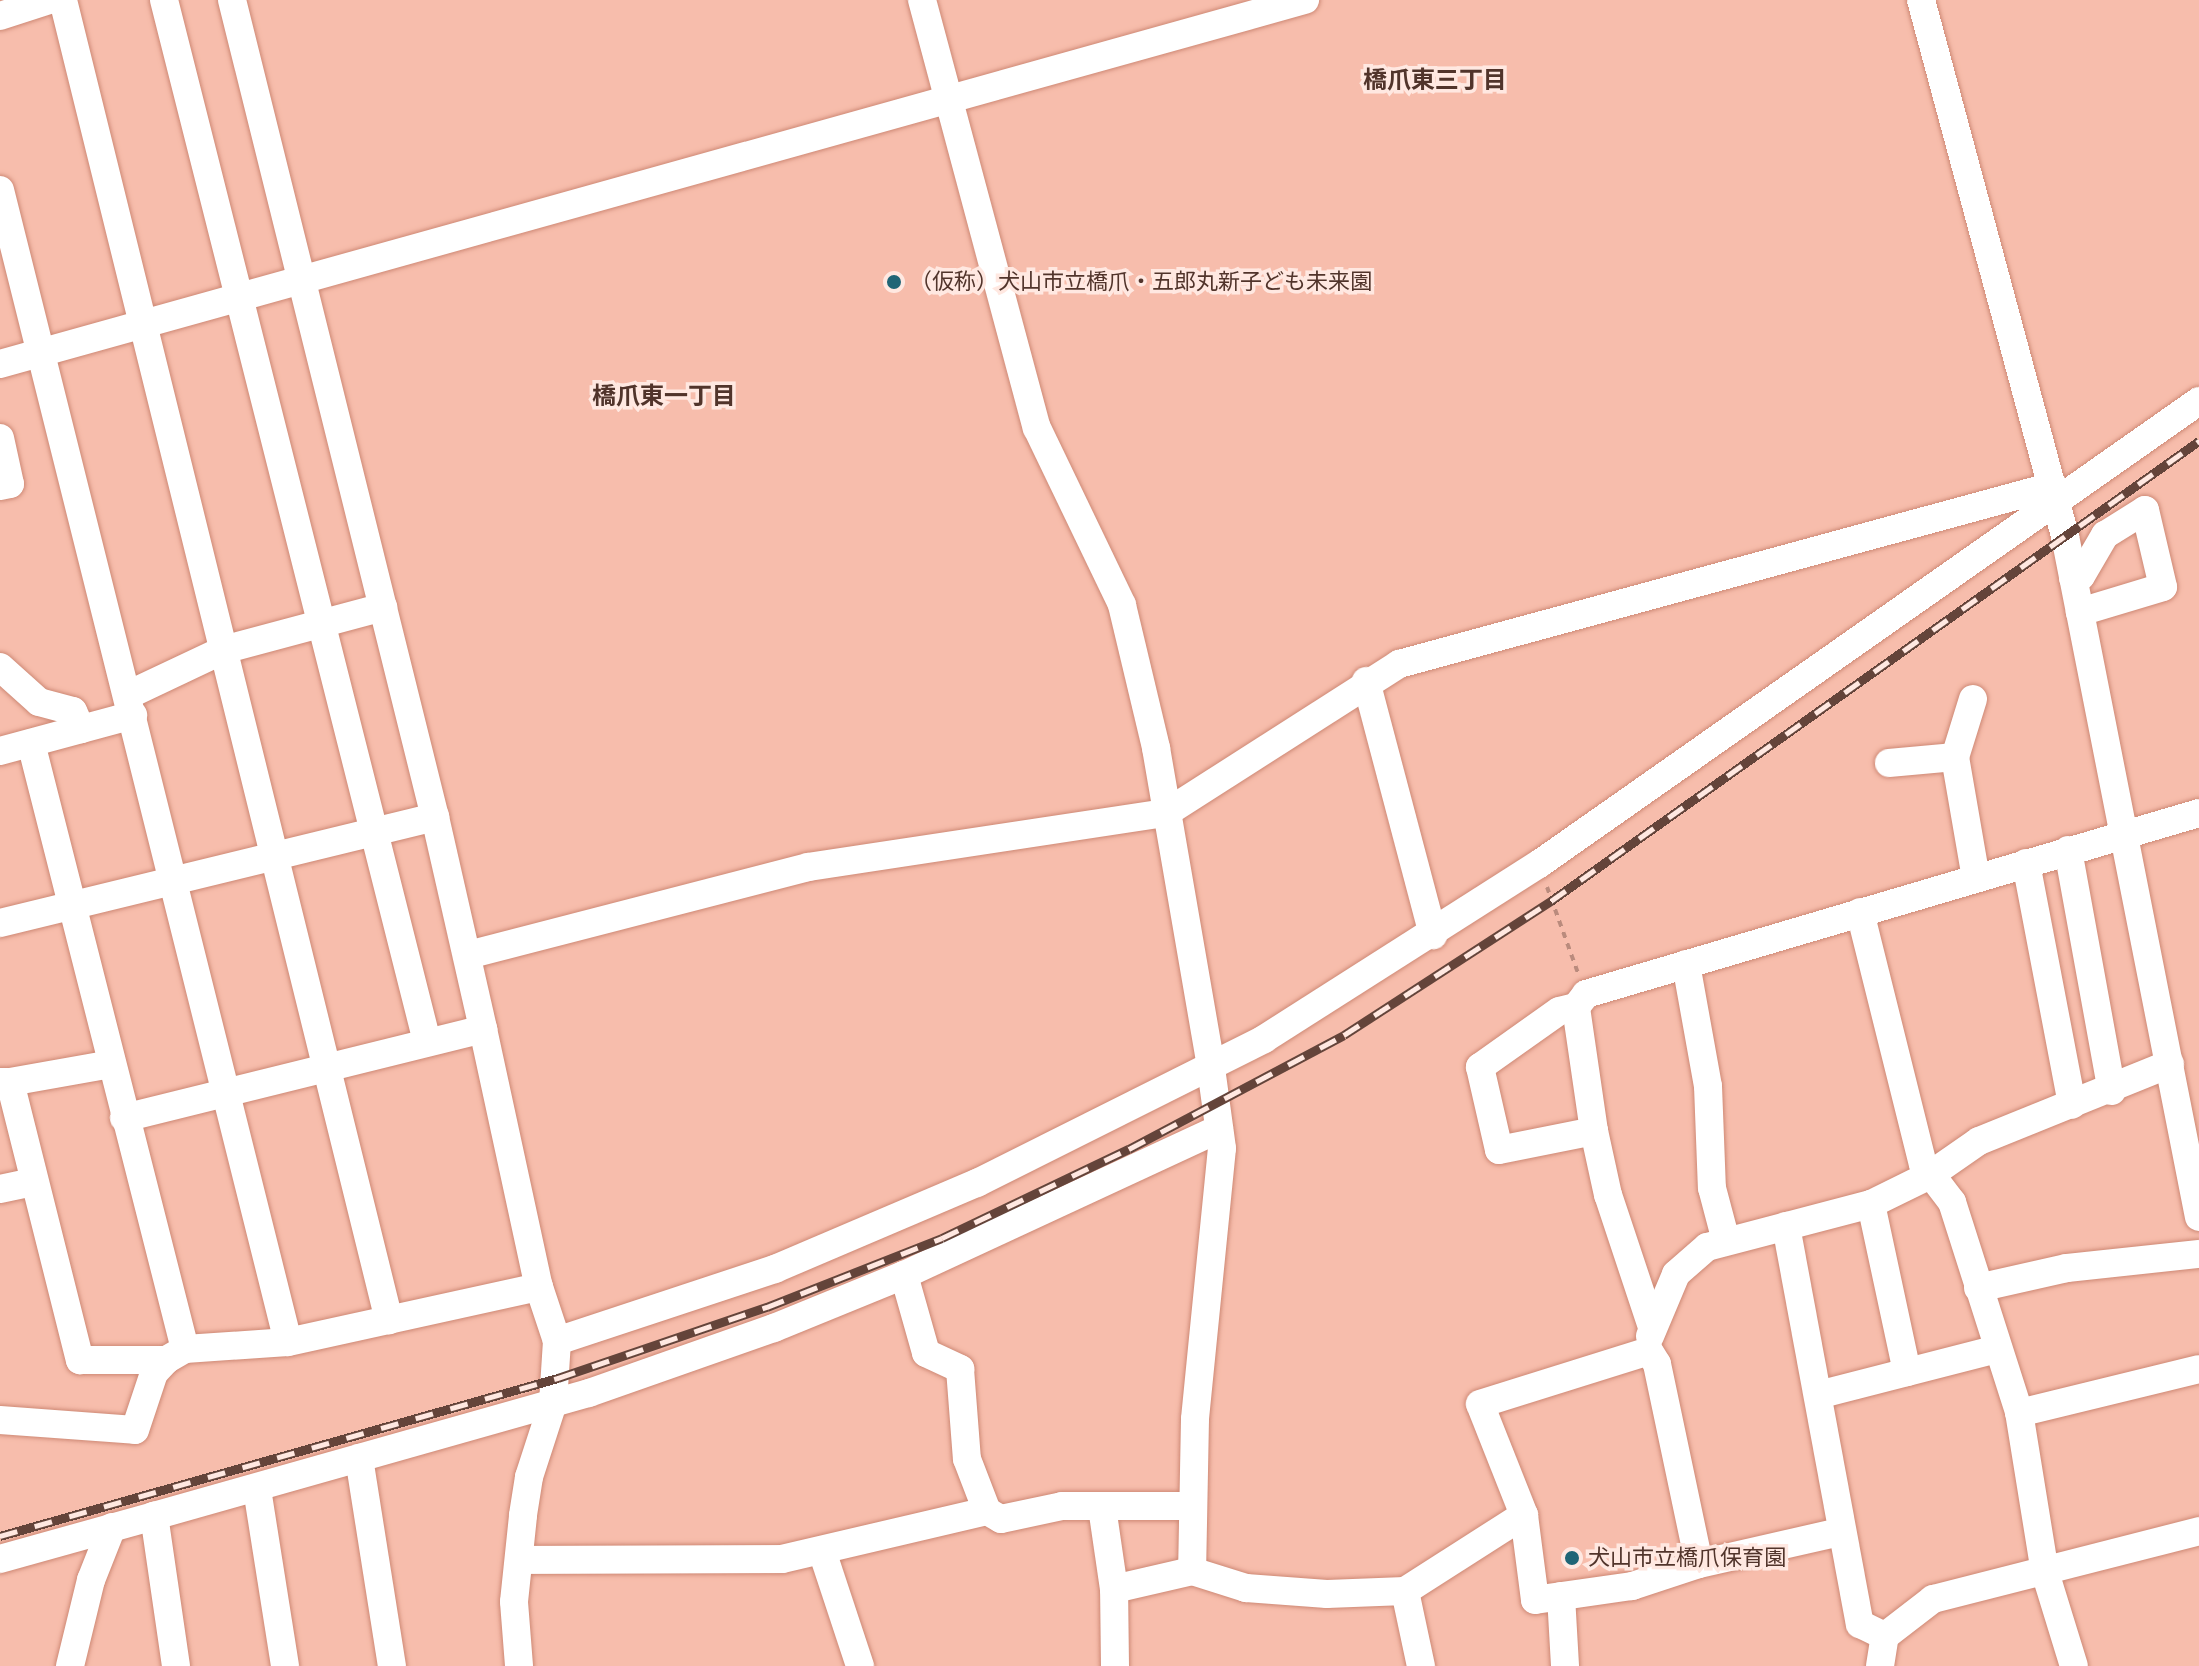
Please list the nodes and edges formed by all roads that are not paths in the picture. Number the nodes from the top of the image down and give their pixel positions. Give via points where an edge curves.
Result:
1 (49, 0) edge
2 (63, 0) edge
3 (164, 0) edge
4 (232, 0) edge
5 (922, 0) edge
6 (1305, 0) edge
7 (1921, 0) edge
8 (0, 16) edge
9 (951, 95) junction
10 (2, 206) edge
11 (302, 279) junction
12 (239, 297) junction
13 (143, 324) junction
14 (44, 352) junction
15 (0, 364) edge
16 (2199, 401) edge
17 (0, 438) edge
18 (0, 486) edge
19 (2054, 494) junction
20 (2073, 578) junction
21 (383, 607) junction
22 (2080, 612) junction
23 (321, 624) junction
24 (223, 650) junction
25 (0, 667) edge
26 (1366, 681) junction
27 (1973, 699) dead end
28 (130, 705) junction
29 (81, 729) junction
30 (31, 743) junction
31 (0, 751) edge
32 (1955, 757) junction
33 (1889, 763) dead end
34 (1166, 813) junction
35 (2199, 813) edge
36 (435, 817) junction
37 (374, 831) junction
38 (2126, 833) junction
39 (2068, 850) junction
40 (274, 854) junction
41 (2026, 863) junction
42 (1976, 878) junction
43 (174, 880) junction
44 (72, 906) junction
45 (1860, 912) junction
46 (0, 923) edge
47 (1433, 935) junction
48 (468, 955) junction
49 (1686, 964) junction
50 (1581, 1000) junction
51 (483, 1029) junction
52 (427, 1042) junction
53 (111, 1064) junction
54 (2170, 1064) junction
55 (326, 1066) junction
56 (1211, 1068) junction
57 (5, 1082) edge
58 (226, 1091) junction
59 (2112, 1091) junction
60 (2072, 1105) junction
61 (124, 1118) junction
62 (1219, 1129) junction
63 (1594, 1131) junction
64 (1930, 1175) junction
65 (34, 1182) junction
66 (0, 1189) edge
67 (1871, 1204) junction
68 (2199, 1217) edge
69 (1786, 1226) junction
70 (1726, 1241) junction
71 (2199, 1254) edge
72 (904, 1275) junction
73 (539, 1287) junction
74 (1978, 1288) junction
75 (389, 1320) junction
76 (1650, 1337) junction
77 (557, 1341) junction
78 (288, 1342) junction
79 (1997, 1349) junction
80 (176, 1355) junction
81 (2199, 1369) edge
82 (1907, 1372) junction
83 (1818, 1395) junction
84 (553, 1403) junction
85 (2019, 1413) junction
86 (0, 1420) edge
87 (359, 1458) junction
88 (257, 1489) junction
89 (1192, 1506) junction
90 (1102, 1507) junction
91 (987, 1511) junction
92 (1524, 1515) junction
93 (154, 1516) junction
94 (112, 1527) junction
95 (2199, 1531) edge
96 (1840, 1532) junction
97 (822, 1551) junction
98 (0, 1559) edge
99 (519, 1560) junction
100 (1699, 1564) junction
101 (1192, 1571) junction
102 (2045, 1572) junction
103 (1114, 1589) junction
104 (1405, 1591) junction
105 (1561, 1596) junction
106 (1885, 1636) junction
107 (70, 1666) edge
108 (176, 1666) edge
109 (285, 1666) edge
110 (392, 1666) edge
111 (519, 1666) edge
112 (860, 1666) edge
113 (1115, 1666) edge
114 (1421, 1666) edge
115 (1565, 1666) edge
116 (1880, 1666) edge
117 (2074, 1666) edge

1 - 8 street
2 - 13 street
3 - 12 street
4 - 11 street
5 - 9 street
6 - 9 street
7 - 19 street
9 - 11 street
9 - 34 street via 1037,428 1122,605
10 - 14 street
11 - 12 street
11 - 21 street
12 - 13 street
12 - 23 street
13 - 14 street
13 - 24 street
14 - 15 street
14 - 28 street
16 - 19 street
17 - 18 street via 10,484
19 - 20 street
19 - 26 street via 1399,664
19 - 47 street
20 - 22 street
20 - 22 street via 2081,576 2105,535 2145,510 2163,587
21 - 23 street
21 - 36 street
22 - 38 street
23 - 24 street
23 - 37 street
24 - 28 street
24 - 40 street
25 - 29 street via 39,702 73,711
26 - 34 street
26 - 47 street
27 - 32 street
28 - 29 street
28 - 43 street
29 - 30 street
30 - 31 street
30 - 44 street
32 - 33 street
32 - 42 street
34 - 48 street via 808,867
34 - 56 street
35 - 38 street
36 - 37 street
36 - 48 street
37 - 40 street
37 - 52 street
38 - 39 street
38 - 54 street
39 - 41 street
39 - 59 street
40 - 43 street
40 - 55 street
41 - 42 street
41 - 60 street
42 - 45 street
43 - 44 street
43 - 58 street
44 - 46 street
44 - 53 street
45 - 49 street
45 - 64 street
47 - 56 street
48 - 51 street
49 - 50 street
49 - 70 street via 1708,1086 1712,1188
50 - 63 street
50 - 63 street via 1480,1067 1499,1150
51 - 52 street
51 - 73 street
52 - 55 street
53 - 57 street
53 - 61 street
54 - 59 street
54 - 68 street
55 - 58 street
55 - 75 street
56 - 62 street
56 - 77 street via 977,1183 775,1269
57 - 65 street
58 - 61 street
58 - 78 street
59 - 60 street
60 - 64 street via 1970,1145
61 - 80 street
62 - 72 street
62 - 89 street
63 - 76 street
64 - 67 street
64 - 74 street via 1952,1202
65 - 66 street
65 - 80 street via 80,1360
67 - 69 street
67 - 82 street
69 - 70 street
69 - 83 street
70 - 76 street via 1686,1262
71 - 74 street via 2067,1268
72 - 84 street via 774,1328
72 - 91 street via 926,1353 960,1369 967,1459
73 - 75 street
73 - 77 street
74 - 79 street
75 - 78 street
76 - 92 street via 1480,1404
76 - 100 street
77 - 84 street
78 - 80 street
79 - 82 street
79 - 85 street
80 - 86 street via 154,1373 135,1430
81 - 85 street
82 - 83 street
83 - 96 street
84 - 87 street
84 - 99 street via 529,1477
85 - 102 street
87 - 88 street
87 - 110 street
88 - 93 street
88 - 109 street
89 - 90 street
89 - 101 street
90 - 91 street via 1062,1506 1001,1519
90 - 103 street
91 - 97 street
92 - 104 street
92 - 105 street via 1535,1600
93 - 94 street
93 - 108 street
94 - 98 street
94 - 107 street via 91,1580
95 - 102 street
96 - 100 street
96 - 106 street via 1860,1624
97 - 99 street via 782,1559
97 - 112 street
99 - 111 street via 514,1602
100 - 105 street via 1632,1586
101 - 103 street
101 - 104 street via 1246,1588 1327,1594
102 - 106 street via 1933,1599
102 - 117 street
103 - 113 street
104 - 114 street
105 - 115 street
106 - 116 street

